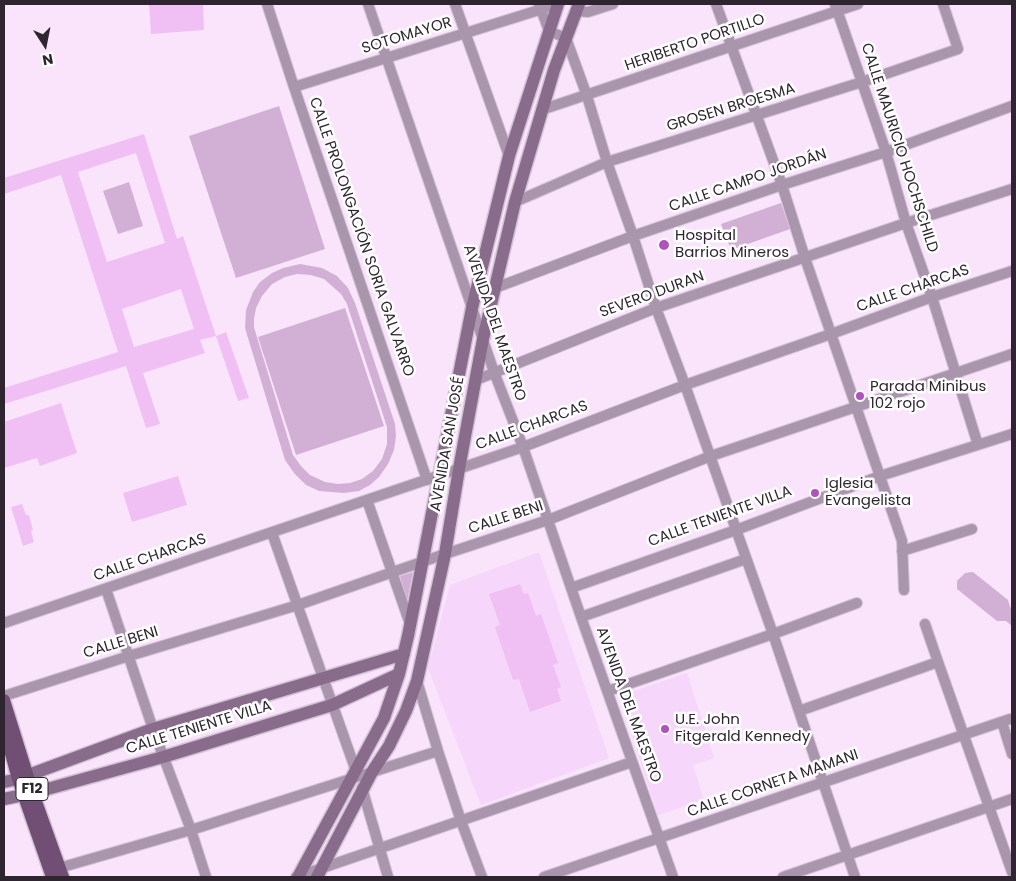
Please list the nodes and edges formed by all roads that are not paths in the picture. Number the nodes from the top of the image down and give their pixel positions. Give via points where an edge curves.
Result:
1 (267, 4) edge
2 (368, 4) edge
3 (455, 4) edge
4 (558, 4) edge
5 (613, 4) edge
6 (716, 4) edge
7 (858, 4) edge
8 (943, 4) edge
9 (540, 6) edge
10 (577, 7) edge
11 (837, 7) edge
12 (549, 31) junction
13 (466, 34) junction
14 (566, 38) junction
15 (731, 47) junction
16 (386, 58) junction
17 (862, 82) junction
18 (294, 87) junction
19 (587, 96) junction
20 (1012, 106) edge
21 (542, 110) junction
22 (757, 115) junction
23 (886, 152) junction
24 (509, 156) junction
25 (608, 162) junction
26 (782, 185) junction
27 (1012, 188) edge
28 (515, 202) junction
29 (906, 223) junction
30 (634, 236) junction
31 (804, 258) junction
32 (1012, 271) edge
33 (495, 288) junction
34 (932, 297) junction
35 (472, 308) junction
36 (656, 308) junction
37 (831, 334) junction
38 (483, 339) junction
39 (1012, 354) edge
40 (494, 372) junction
41 (956, 373) junction
42 (476, 380) junction
43 (685, 385) junction
44 (857, 406) junction
45 (1012, 434) edge
46 (978, 445) junction
47 (523, 447) junction
48 (711, 456) junction
49 (459, 469) junction
50 (440, 475) junction
51 (880, 476) junction
52 (427, 480) junction
53 (367, 500) junction
54 (548, 520) junction
55 (972, 529) dead end
56 (736, 530) junction
57 (272, 532) junction
58 (902, 552) junction
59 (445, 554) junction
60 (746, 559) junction
61 (423, 562) junction
62 (393, 572) junction
63 (571, 588) junction
64 (106, 589) junction
65 (904, 590) dead end
66 (857, 603) dead end
67 (298, 605) junction
68 (581, 617) junction
69 (4, 623) edge
70 (410, 624) junction
71 (925, 624) dead end
72 (773, 634) junction
73 (404, 654) junction
74 (129, 656) junction
75 (380, 662) junction
76 (938, 662) junction
77 (399, 674) junction
78 (324, 679) junction
79 (417, 681) junction
80 (608, 691) junction
81 (4, 698) edge
82 (332, 704) junction
83 (799, 710) junction
84 (1007, 720) edge
85 (4, 728) edge
86 (153, 730) junction
87 (964, 735) junction
88 (438, 751) junction
89 (1012, 754) edge
90 (163, 757) junction
91 (632, 762) junction
92 (372, 772) junction
93 (355, 775) junction
94 (23, 777) junction
95 (4, 782) edge
96 (823, 782) junction
97 (362, 792) junction
98 (29, 794) junction
99 (4, 799) edge
100 (1012, 799) edge
101 (990, 807) junction
102 (461, 821) junction
103 (191, 830) junction
104 (659, 838) junction
105 (379, 848) junction
106 (848, 855) junction
107 (1012, 872) edge
108 (319, 873) edge
109 (58, 874) edge
110 (206, 877) edge
111 (297, 877) edge
112 (388, 877) edge
113 (482, 877) edge
114 (544, 877) edge
115 (673, 877) edge
116 (783, 877) edge
117 (855, 877) edge

1 - 18 street, CALLE PROLONGACIÓN SORIA GALVARRO
2 - 16 street, AVENIDA DEL MAESTRO
3 - 13 street
4 - 9 street, SOTOMAYOR
4 - 12 street, AVENIDA SAN JOSÉ
5 - 10 street via 588,12
6 - 15 street
7 - 11 street, HERIBERTO PORTILLO
8 - 17 street, GROSEN BROESMA via 958,49
9 - 12 street
9 - 13 street, SOTOMAYOR
10 - 14 street, AVENIDA SAN JOSÉ
11 - 15 street, HERIBERTO PORTILLO
11 - 17 street, CALLE MAURICIO HOCHSCHILD
12 - 14 street
12 - 24 street, AVENIDA SAN JOSÉ
13 - 16 street, SOTOMAYOR
13 - 24 street
14 - 19 street
14 - 21 street, AVENIDA SAN JOSÉ
15 - 19 street, HERIBERTO PORTILLO
15 - 22 street
16 - 18 street, SOTOMAYOR
16 - 35 street, AVENIDA DEL MAESTRO
17 - 22 street, GROSEN BROESMA
17 - 23 street, CALLE MAURICIO HOCHSCHILD
18 - 52 street, CALLE PROLONGACIÓN SORIA GALVARRO
19 - 21 street, HERIBERTO PORTILLO
19 - 25 street
20 - 23 street, CALLE CAMPO JORDÁN
21 - 28 street, AVENIDA SAN JOSÉ
22 - 25 street, GROSEN BROESMA
22 - 26 street
23 - 26 street, CALLE CAMPO JORDÁN
23 - 29 street, CALLE MAURICIO HOCHSCHILD
24 - 35 street, AVENIDA SAN JOSÉ
25 - 28 street, GROSEN BROESMA
25 - 30 street
26 - 30 street, CALLE CAMPO JORDÁN
26 - 31 street
27 - 29 street, SEVERO DURAN
28 - 33 street, AVENIDA SAN JOSÉ
29 - 31 street, SEVERO DURAN
29 - 34 street, CALLE MAURICIO HOCHSCHILD
30 - 33 street, CALLE CAMPO JORDÁN
30 - 36 street
31 - 36 street, SEVERO DURAN
31 - 37 street
32 - 34 street, CALLE CHARCAS
33 - 38 street, AVENIDA SAN JOSÉ
34 - 37 street, CALLE CHARCAS
34 - 41 street, CALLE MAURICIO HOCHSCHILD
35 - 38 street, AVENIDA DEL MAESTRO
35 - 50 street, AVENIDA SAN JOSÉ
36 - 40 street, SEVERO DURAN
36 - 43 street
37 - 43 street, CALLE CHARCAS
37 - 44 street
38 - 40 street, AVENIDA DEL MAESTRO
38 - 42 street, AVENIDA SAN JOSÉ
39 - 41 street, CALLE BENI
40 - 42 street, SEVERO DURAN
40 - 47 street, AVENIDA DEL MAESTRO
41 - 44 street, CALLE BENI
41 - 46 street, CALLE MAURICIO HOCHSCHILD
42 - 49 street, AVENIDA SAN JOSÉ
43 - 47 street, CALLE CHARCAS
43 - 48 street
44 - 48 street, CALLE BENI
44 - 51 street
45 - 46 street, CALLE TENIENTE VILLA
46 - 51 street, CALLE TENIENTE VILLA
47 - 49 street, CALLE CHARCAS
47 - 54 street, AVENIDA DEL MAESTRO
48 - 54 street, CALLE BENI
48 - 56 street
49 - 50 street, CALLE CHARCAS
49 - 59 street, AVENIDA SAN JOSÉ
50 - 52 street, CALLE CHARCAS
50 - 61 street, AVENIDA SAN JOSÉ
51 - 56 street, CALLE TENIENTE VILLA
51 - 58 street via 902,541
52 - 53 street, CALLE CHARCAS
53 - 57 street, CALLE CHARCAS
53 - 62 street
54 - 59 street, CALLE BENI
54 - 63 street, AVENIDA DEL MAESTRO
55 - 58 street
56 - 60 street
56 - 63 street, CALLE TENIENTE VILLA
57 - 64 street, CALLE CHARCAS
57 - 67 street
58 - 65 street
59 - 61 street, CALLE BENI
59 - 79 street, AVENIDA SAN JOSÉ
60 - 68 street
60 - 72 street
61 - 62 street, CALLE BENI
61 - 70 street, AVENIDA SAN JOSÉ
62 - 67 street, CALLE BENI
62 - 70 street
63 - 68 street, AVENIDA DEL MAESTRO
64 - 69 street, CALLE CHARCAS
64 - 74 street
66 - 72 street
67 - 74 street, CALLE BENI
67 - 78 street
68 - 80 street, AVENIDA DEL MAESTRO
70 - 73 street, AVENIDA SAN JOSÉ
71 - 76 street
72 - 80 street
72 - 83 street
73 - 75 street, CALLE TENIENTE VILLA
73 - 77 street, AVENIDA SAN JOSÉ
74 - 81 street, CALLE BENI
74 - 86 street
75 - 77 street
75 - 78 street, CALLE TENIENTE VILLA
76 - 83 street
76 - 87 street
77 - 79 street
77 - 82 street, CALLE TENIENTE VILLA
77 - 93 street, AVENIDA SAN JOSÉ via 384,718
78 - 82 street
78 - 86 street, CALLE TENIENTE VILLA
79 - 88 street
79 - 92 street, AVENIDA SAN JOSÉ via 389,746
80 - 91 street, AVENIDA DEL MAESTRO
81 - 94 main road, F12
82 - 90 street, CALLE TENIENTE VILLA
82 - 93 street
83 - 96 street
84 - 87 street, CALLE CORNETA MAMANI
84 - 89 street
85 - 94 main road, F12
86 - 90 street
86 - 94 street, CALLE TENIENTE VILLA
87 - 96 street, CALLE CORNETA MAMANI
87 - 101 street
88 - 92 street
88 - 102 street
90 - 98 street, CALLE TENIENTE VILLA
90 - 103 street
91 - 102 street
91 - 104 street, AVENIDA DEL MAESTRO
92 - 93 street
92 - 97 street, AVENIDA SAN JOSÉ
93 - 97 street
93 - 103 street
93 - 111 street, AVENIDA SAN JOSÉ
94 - 95 street, CALLE TENIENTE VILLA
94 - 98 main road, F12
96 - 104 street, CALLE CORNETA MAMANI
96 - 106 street
97 - 105 street
97 - 108 street, AVENIDA SAN JOSÉ
98 - 99 street, CALLE TENIENTE VILLA
98 - 109 main road, F12
100 - 101 street
101 - 106 street
101 - 107 street
102 - 105 street
102 - 113 street
103 - 109 street
103 - 110 street
104 - 114 street, CALLE CORNETA MAMANI
104 - 115 street, AVENIDA DEL MAESTRO
105 - 108 street
105 - 112 street
106 - 116 street
106 - 117 street
108 - 111 street

